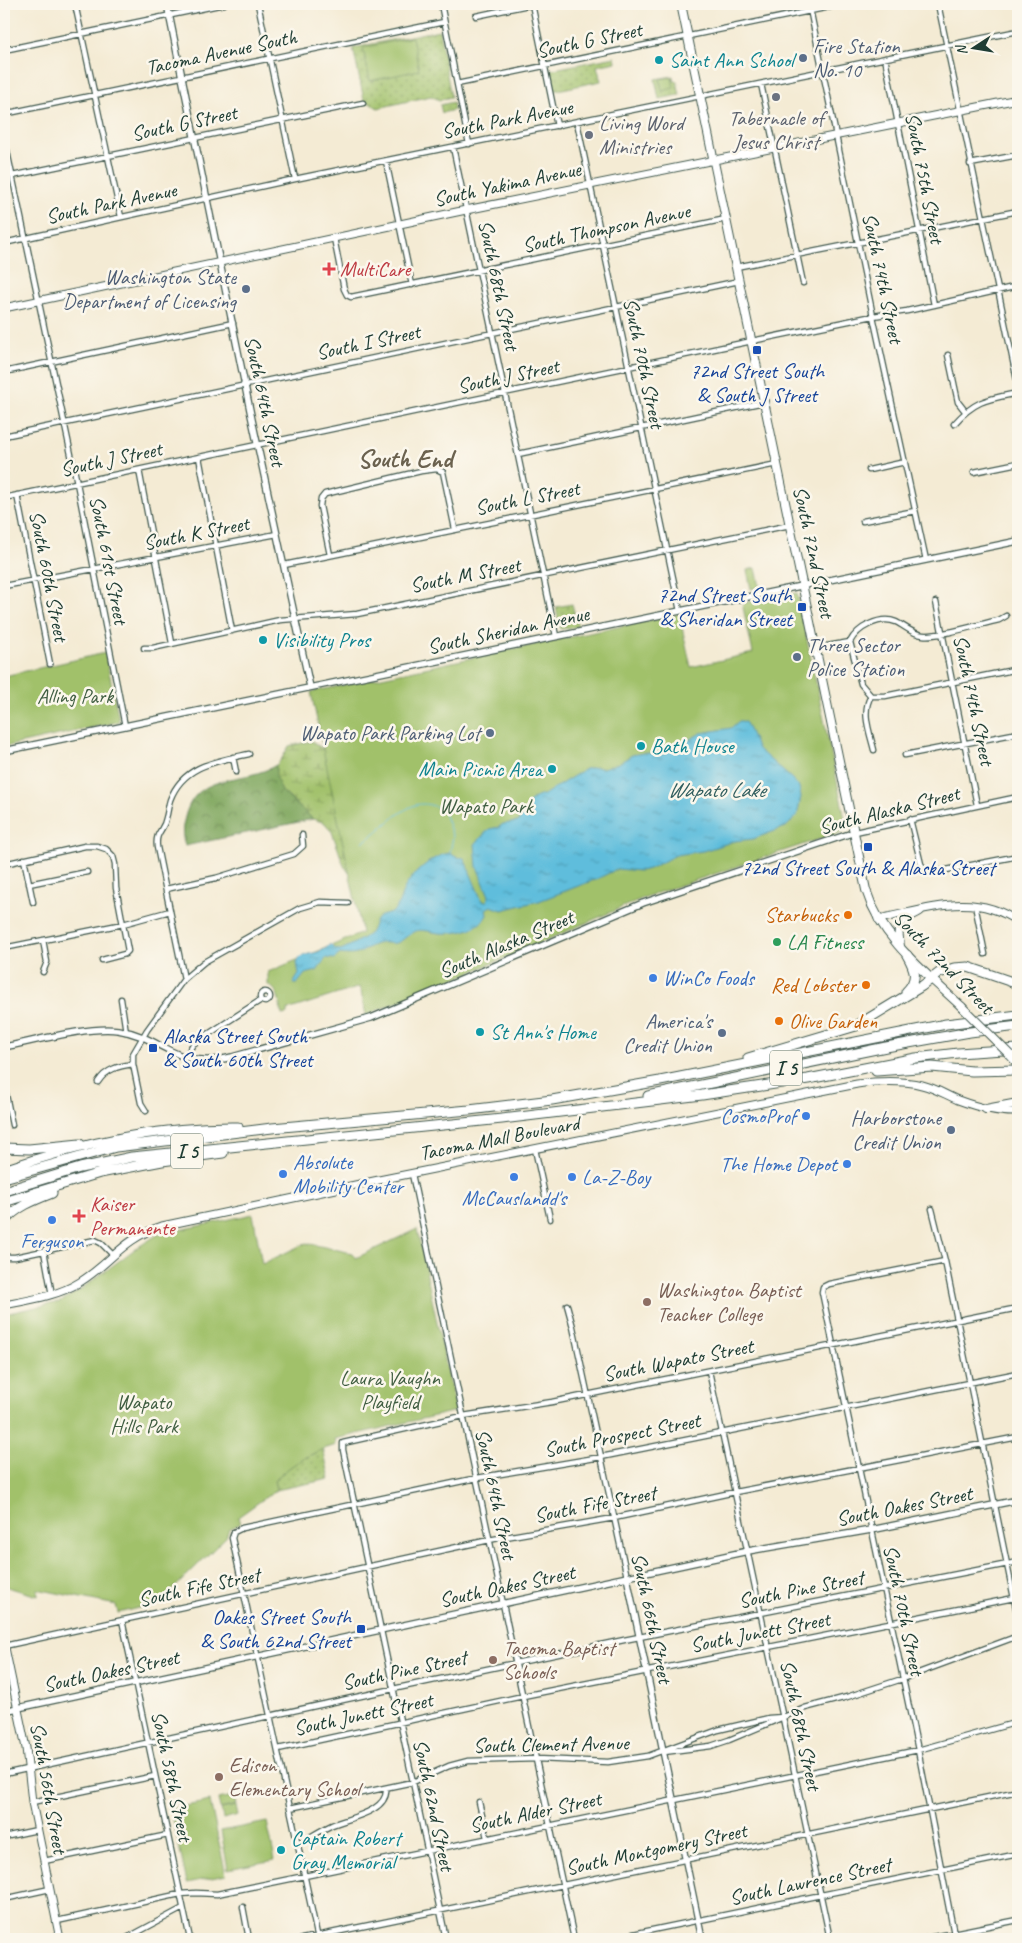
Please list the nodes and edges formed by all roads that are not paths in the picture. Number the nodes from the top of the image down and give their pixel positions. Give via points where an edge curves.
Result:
1 (75, 4) edge
2 (167, 4) edge
3 (224, 4) edge
4 (258, 4) edge
5 (441, 4) edge
6 (533, 4) edge
7 (681, 4) edge
8 (809, 4) edge
9 (844, 4) edge
10 (938, 4) edge
11 (811, 11) junction
12 (170, 15) junction
13 (476, 16) dead end
14 (444, 22) junction
15 (1018, 31) edge
16 (82, 33) junction
17 (688, 36) junction
18 (946, 46) junction
19 (4, 50) edge
20 (270, 58) junction
21 (885, 58) junction
22 (544, 65) junction
23 (823, 71) junction
24 (182, 76) junction
25 (457, 84) junction
26 (761, 84) junction
27 (95, 94) junction
28 (700, 96) junction
29 (1018, 99) edge
30 (363, 103) dead end
31 (959, 111) junction
32 (4, 114) edge
33 (282, 119) junction
34 (577, 122) junction
35 (898, 123) junction
36 (557, 126) junction
37 (836, 136) junction
38 (4, 137) edge
39 (194, 138) junction
40 (469, 144) junction
41 (453, 147) junction
42 (774, 147) junction
43 (5, 151) edge
44 (1018, 155) edge
45 (108, 156) junction
46 (386, 160) junction
47 (714, 160) junction
48 (970, 164) junction
49 (12, 176) junction
50 (295, 179) junction
51 (590, 184) junction
52 (207, 198) junction
53 (466, 210) junction
54 (1018, 211) edge
55 (121, 217) junction
56 (982, 218) junction
57 (726, 219) junction
58 (399, 224) junction
59 (919, 230) junction
60 (25, 238) junction
61 (334, 238) junction
62 (858, 242) junction
63 (4, 243) edge
64 (603, 245) junction
65 (797, 255) junction
66 (220, 263) junction
67 (736, 267) junction
68 (479, 271) junction
69 (739, 281) junction
70 (803, 283) dead end
71 (412, 285) junction
72 (1018, 286) edge
73 (998, 290) junction
74 (38, 301) junction
75 (934, 305) junction
76 (616, 306) junction
77 (4, 308) edge
78 (873, 316) junction
79 (232, 323) junction
80 (492, 332) junction
81 (752, 341) junction
82 (948, 354) dead end
83 (51, 362) junction
84 (628, 367) junction
85 (4, 372) edge
86 (245, 384) junction
87 (1018, 385) edge
88 (506, 393) junction
89 (1018, 393) edge
90 (764, 402) junction
91 (965, 411) junction
92 (64, 423) junction
93 (954, 424) dead end
94 (641, 428) junction
95 (4, 436) edge
96 (258, 445) junction
97 (518, 454) junction
98 (198, 457) junction
99 (905, 462) junction
100 (1018, 463) edge
101 (777, 464) junction
102 (139, 470) junction
103 (869, 470) dead end
104 (974, 472) dead end
105 (77, 483) junction
106 (654, 489) junction
107 (17, 495) junction
108 (4, 498) edge
109 (916, 511) junction
110 (531, 514) junction
111 (863, 521) dead end
112 (790, 525) junction
113 (455, 529) junction
114 (277, 534) junction
115 (1018, 541) edge
116 (216, 546) junction
117 (667, 550) junction
118 (330, 555) junction
119 (155, 558) junction
120 (926, 560) junction
121 (284, 565) junction
122 (94, 569) junction
123 (544, 576) junction
124 (33, 581) junction
125 (803, 585) junction
126 (4, 586) edge
127 (936, 602) dead end
128 (680, 610) junction
129 (1006, 616) dead end
130 (295, 618) junction
131 (232, 631) junction
132 (942, 632) junction
133 (556, 636) junction
134 (850, 642) junction
135 (172, 644) junction
136 (144, 648) dead end
137 (816, 648) junction
138 (50, 664) dead end
139 (1018, 669) edge
140 (952, 682) junction
141 (310, 687) junction
142 (871, 696) junction
143 (125, 726) junction
144 (1018, 733) edge
145 (965, 743) junction
146 (874, 750) dead end
147 (4, 752) edge
148 (249, 754) dead end
149 (905, 755) dead end
150 (233, 757) junction
151 (236, 772) dead end
152 (1018, 797) edge
153 (977, 805) junction
154 (910, 819) junction
155 (855, 832) junction
156 (302, 835) dead end
157 (1018, 856) edge
158 (24, 859) junction
159 (4, 864) edge
160 (87, 872) dead end
161 (29, 884) junction
162 (166, 889) junction
163 (33, 902) dead end
164 (348, 903) dead end
165 (974, 904) junction
166 (170, 911) junction
167 (920, 911) junction
168 (878, 919) junction
169 (1018, 922) edge
170 (123, 924) junction
171 (43, 940) junction
172 (4, 948) edge
173 (904, 951) junction
174 (985, 954) dead end
175 (102, 960) dead end
176 (43, 972) dead end
177 (932, 978) junction
178 (184, 979) junction
179 (1018, 984) edge
180 (121, 999) dead end
181 (261, 1000) dead end
182 (893, 1004) junction
183 (1018, 1015) edge
184 (1018, 1026) edge
185 (126, 1032) junction
186 (142, 1038) junction
187 (4, 1047) edge
188 (1018, 1049) edge
189 (185, 1058) junction
190 (133, 1064) junction
191 (1018, 1064) edge
192 (1018, 1070) edge
193 (686, 1076) junction
194 (808, 1078) junction
195 (98, 1082) dead end
196 (4, 1084) edge
197 (1018, 1103) edge
198 (986, 1109) junction
199 (146, 1111) dead end
200 (554, 1112) junction
201 (1018, 1112) edge
202 (12, 1125) dead end
203 (272, 1128) junction
204 (374, 1132) junction
205 (115, 1140) junction
206 (4, 1148) edge
207 (535, 1149) junction
208 (153, 1162) junction
209 (4, 1170) edge
210 (412, 1174) junction
211 (4, 1178) edge
212 (4, 1191) edge
213 (4, 1202) edge
214 (932, 1209) dead end
215 (550, 1219) dead end
216 (4, 1222) edge
217 (44, 1251) junction
218 (112, 1255) junction
219 (4, 1257) edge
220 (944, 1261) junction
221 (52, 1295) junction
222 (567, 1305) dead end
223 (4, 1306) edge
224 (1018, 1308) edge
225 (957, 1321) junction
226 (833, 1345) junction
227 (709, 1371) junction
228 (1018, 1373) edge
229 (969, 1381) junction
230 (588, 1394) junction
231 (846, 1407) junction
232 (463, 1416) junction
233 (722, 1432) junction
234 (1018, 1437) edge
235 (343, 1443) joint
236 (983, 1444) junction
237 (601, 1457) junction
238 (858, 1469) junction
239 (477, 1478) junction
240 (735, 1492) junction
241 (1018, 1500) edge
242 (354, 1504) junction
243 (995, 1505) junction
244 (614, 1518) junction
245 (871, 1530) junction
246 (489, 1541) junction
247 (748, 1551) junction
248 (1018, 1562) edge
249 (1008, 1564) junction
250 (367, 1567) junction
251 (627, 1577) junction
252 (883, 1590) junction
253 (245, 1594) junction
254 (1014, 1598) junction
255 (503, 1604) junction
256 (761, 1613) junction
257 (1018, 1618) edge
258 (122, 1620) junction
259 (890, 1623) junction
260 (380, 1629) junction
261 (1018, 1636) edge
262 (639, 1637) junction
263 (4, 1645) edge
264 (768, 1647) junction
265 (258, 1656) junction
266 (516, 1664) junction
267 (646, 1671) junction
268 (902, 1679) junction
269 (135, 1683) junction
270 (393, 1689) junction
271 (523, 1696) junction
272 (17, 1708) junction
273 (4, 1711) edge
274 (271, 1716) junction
275 (783, 1717) junction
276 (400, 1722) junction
277 (1018, 1722) edge
278 (148, 1743) junction
279 (278, 1749) junction
280 (918, 1750) junction
281 (663, 1752) junction
282 (536, 1759) junction
283 (29, 1769) junction
284 (4, 1774) edge
285 (795, 1775) junction
286 (155, 1776) junction
287 (412, 1782) junction
288 (386, 1788) junction
289 (1018, 1791) edge
290 (672, 1800) junction
291 (32, 1802) junction
292 (479, 1802) dead end
293 (290, 1808) junction
294 (929, 1810) junction
295 (550, 1825) junction
296 (37, 1830) junction
297 (807, 1834) junction
298 (168, 1835) junction
299 (4, 1837) edge
300 (487, 1838) junction
301 (298, 1844) junction
302 (427, 1851) junction
303 (1018, 1854) edge
304 (685, 1859) junction
305 (44, 1861) junction
306 (941, 1871) junction
307 (305, 1876) junction
308 (563, 1885) junction
309 (50, 1889) junction
310 (180, 1894) junction
311 (820, 1896) junction
312 (4, 1899) edge
313 (243, 1907) dead end
314 (183, 1908) junction
315 (439, 1910) junction
316 (1018, 1920) edge
317 (57, 1921) junction
318 (698, 1921) junction
319 (953, 1933) junction
320 (318, 1938) edge
321 (60, 1939) edge
322 (125, 1939) edge
323 (190, 1939) edge
324 (249, 1939) edge
325 (302, 1939) edge
326 (446, 1939) edge
327 (574, 1939) edge
328 (609, 1939) edge
329 (702, 1939) edge
330 (830, 1939) edge
331 (923, 1939) edge
332 (955, 1939) edge

1 - 16 street
2 - 12 street, South 64th Street
3 - 12 street
4 - 20 street
5 - 14 street
6 - 13 street
6 - 22 street
7 - 17 main road, South 72nd Street
8 - 11 street, South 74th Street
9 - 11 street, South G Street
10 - 18 street
11 - 17 street, South G Street
11 - 23 street, South 74th Street
12 - 16 street
12 - 24 street, South 64th Street
14 - 20 street, Tacoma Avenue South
14 - 25 street
15 - 18 street, South Park Avenue
16 - 19 street
16 - 27 street
17 - 22 street, South G Street
17 - 28 main road, South 72nd Street
18 - 21 street, South Park Avenue
18 - 31 street
20 - 24 street, Tacoma Avenue South
20 - 33 street
21 - 23 street, South Park Avenue
21 - 35 street, South 75th Street
22 - 25 street, South G Street
22 - 36 street
23 - 26 street, South Park Avenue
23 - 37 street, South 74th Street
24 - 27 street, Tacoma Avenue South
24 - 39 street, South 64th Street
25 - 40 street
26 - 28 street, South Park Avenue
26 - 42 street
27 - 32 street, Tacoma Avenue South
27 - 45 street
28 - 34 street, South Park Avenue
28 - 47 main road, South 72nd Street
29 - 31 main road, South Yakima Avenue
30 - 33 street, South G Street
31 - 35 main road, South Yakima Avenue
31 - 48 street
33 - 39 street, South G Street
33 - 50 street
34 - 36 street, South Park Avenue
34 - 51 street, South 70th Street
35 - 37 main road, South Yakima Avenue
35 - 59 street, South 75th Street
36 - 40 street, South Park Avenue
37 - 42 main road, South Yakima Avenue
37 - 62 street, South 74th Street
38 - 43 street, South 61st Street
39 - 45 street, South G Street
39 - 52 street, South 64th Street
40 - 41 street, South Park Avenue
41 - 46 street, South Park Avenue
41 - 53 street, South 68th Street
42 - 47 main road, South Yakima Avenue
42 - 65 street
43 - 49 street, South 61st Street
44 - 48 street
45 - 49 street, South G Street
45 - 55 street
46 - 50 street, South Park Avenue
46 - 58 street
47 - 51 main road, South Yakima Avenue
47 - 57 main road, South 72nd Street
48 - 56 street
49 - 60 street, South 61st Street
50 - 52 street, South Park Avenue
51 - 53 main road, South Yakima Avenue
51 - 64 street, South 70th Street
52 - 55 street, South Park Avenue
52 - 66 street, South 64th Street
53 - 58 main road, South Yakima Avenue
53 - 68 street, South 68th Street
54 - 56 street
55 - 60 street, South Park Avenue
56 - 59 street
56 - 73 street
57 - 64 street, South Thompson Avenue
57 - 67 main road, South 72nd Street
58 - 61 main road, South Yakima Avenue
58 - 71 street
59 - 62 street
59 - 75 street, South 75th Street
60 - 63 street, South Park Avenue
60 - 74 street, South 61st Street
61 - 66 main road, South Yakima Avenue
61 - 71 street, South Thompson Avenue via 347,296
62 - 65 street
62 - 78 street, South 74th Street
64 - 68 street, South Thompson Avenue
64 - 76 street, South 70th Street
65 - 67 street
65 - 70 street
66 - 74 main road, South Yakima Avenue
66 - 79 street, South 64th Street
67 - 69 main road, South 72nd Street
68 - 71 street, South Thompson Avenue
68 - 80 street, South 68th Street
69 - 76 street, South I Street
69 - 81 main road, South 72nd Street
72 - 73 street, South J Street
73 - 75 street, South J Street
73 - 87 street
74 - 77 main road, South Yakima Avenue
74 - 83 street, South 61st Street
75 - 78 street, South J Street
76 - 80 street, South I Street
76 - 84 street, South 70th Street
78 - 81 street, South J Street
78 - 99 street, South 74th Street
79 - 83 street
79 - 86 street, South 64th Street
80 - 86 street, South I Street
80 - 88 street, South 68th Street
81 - 84 street, South J Street
81 - 90 main road, South 72nd Street
82 - 91 street via 958,402
83 - 85 street
83 - 92 street, South 61st Street
84 - 88 street, South J Street
84 - 94 street, South 70th Street
86 - 92 street, South I Street
86 - 96 street, South 64th Street
88 - 96 street, South J Street
88 - 97 street, South 68th Street
89 - 91 street via 981,402
90 - 94 street
90 - 101 main road, South 72nd Street
91 - 93 street
92 - 95 street, South I Street
92 - 105 street, South 61st Street
94 - 97 street
94 - 106 street, South 70th Street
96 - 98 street, South J Street
96 - 114 street, South 64th Street
97 - 110 street, South 68th Street
98 - 102 street, South J Street
98 - 116 street
99 - 103 street
99 - 109 street, South 74th Street
100 - 104 street
101 - 106 street, South L Street
101 - 112 main road, South 72nd Street
102 - 105 street, South J Street
102 - 119 street
105 - 107 street, South J Street
105 - 122 street, South 61st Street
106 - 110 street, South L Street
106 - 117 street, South 70th Street
107 - 108 street, South J Street
107 - 124 street, South 60th Street
109 - 111 street
109 - 120 street, South 74th Street
110 - 113 street, South L Street
110 - 123 street, South 68th Street
112 - 117 street, South M Street
112 - 125 main road, South 72nd Street
113 - 118 street, South L Street
113 - 118 street via 443,472 437,469 421,471 332,491 322,497 320,510
114 - 116 street, South K Street
114 - 121 street, South 64th Street
115 - 120 street, South Sheridan Avenue
116 - 119 street, South K Street
116 - 131 street
117 - 123 street, South M Street
117 - 128 street, South 70th Street
118 - 121 street, South L Street
119 - 122 street, South K Street
119 - 135 street
120 - 125 street, South Sheridan Avenue
121 - 130 street, South 64th Street
122 - 124 street, South K Street
122 - 143 street, South 61st Street
123 - 130 street, South M Street via 357,614
123 - 133 street, South 68th Street
124 - 126 street, South K Street
124 - 138 street, South 60th Street
125 - 128 street, South Sheridan Avenue
125 - 137 main road, South 72nd Street
127 - 132 street, South 74th Street
128 - 133 street, South Sheridan Avenue
129 - 132 street
130 - 131 street, South M Street
130 - 141 street, South 64th Street
131 - 135 street, South M Street
132 - 134 street via 923,635 887,620 865,626
132 - 140 street, South 74th Street
133 - 141 street, South Sheridan Avenue
134 - 137 street
134 - 142 street via 860,684
135 - 136 street, South M Street
137 - 155 main road, South 72nd Street
139 - 140 street
140 - 142 street
140 - 145 street, South 74th Street
141 - 143 street, South Sheridan Avenue
142 - 146 street via 866,713
143 - 147 street, South Sheridan Avenue
144 - 145 street
145 - 149 street
145 - 153 street, South 74th Street
148 - 150 street
150 - 151 street
150 - 162 street via 204,764 194,770 181,781 170,800 165,822 158,833 157,846
152 - 153 street, South Alaska Street
153 - 154 street, South Alaska Street
154 - 155 street, South Alaska Street
154 - 157 street via 920,860 926,870 942,871
155 - 168 main road, South 72nd Street via 866,890
155 - 189 street, South Alaska Street via 643,903 371,1018 226,1058
156 - 162 street via 303,846 290,855 216,878
158 - 159 street
158 - 161 street
158 - 170 street via 84,846 100,846 108,850 115,864
160 - 161 street
161 - 163 street
162 - 166 street
164 - 178 street via 320,902 300,908 209,959
165 - 167 main road via 956,903
165 - 169 main road via 1002,911
165 - 174 street
166 - 170 street
166 - 178 street
167 - 168 main road
167 - 173 main road via 899,924 897,930
168 - 173 main road, South 72nd Street
170 - 171 street
170 - 175 street via 128,952
171 - 172 street
171 - 176 street via 47,962
173 - 177 main road, South 72nd Street
173 - 182 highway via 915,971 914,981
177 - 179 highway via 939,972 968,967
177 - 182 highway
177 - 191 main road, South 72nd Street, bridge
178 - 186 street
180 - 185 street
181 - 189 street via 193,1044
182 - 193 highway via 846,1030
183 - 193 highway, I 5 via 946,1024
184 - 200 highway, I 5 via 914,1042
185 - 186 street, South Alaska Street
185 - 187 street, South Alaska Street via 91,1030
186 - 189 street, South Alaska Street
186 - 190 street via 134,1052
188 - 194 highway via 916,1058
190 - 195 street via 118,1066
190 - 199 street via 141,1105
192 - 194 highway via 972,1071 932,1067
193 - 203 highway, I 5 via 502,1107
194 - 200 highway via 702,1095
196 - 202 street
197 - 198 main road
198 - 201 main road, Tacoma Mall Boulevard
198 - 207 main road, Tacoma Mall Boulevard via 921,1085 867,1083
200 - 204 highway, I 5
203 - 205 highway via 214,1127
203 - 211 highway, I 5 via 116,1147
204 - 208 highway
204 - 212 highway, I 5 via 132,1157 80,1168
205 - 206 highway via 30,1149
205 - 209 highway
207 - 210 main road, Tacoma Mall Boulevard
207 - 215 street
208 - 213 highway via 100,1173
208 - 216 highway via 43,1196 8,1216
210 - 218 main road, Tacoma Mall Boulevard via 162,1226 135,1238
210 - 232 street, South 64th Street
214 - 220 street
217 - 218 street via 95,1240
217 - 219 street
217 - 221 street
218 - 221 main road, Tacoma Mall Boulevard via 82,1281
220 - 225 street
220 - 226 street, South 70th Street via 822,1287
221 - 223 main road, Tacoma Mall Boulevard
222 - 230 street, South 66th Street
224 - 225 street, South Wapato Street
225 - 226 street, South Wapato Street
225 - 229 street
226 - 227 street, South Wapato Street
226 - 231 street, South 70th Street
227 - 230 street, South Wapato Street
227 - 233 street, South 68th Street
228 - 229 street, South Prospect Street
229 - 231 street, South Prospect Street
229 - 236 street
230 - 232 street, South Wapato Street
230 - 237 street, South 66th Street
231 - 233 street, South Prospect Street
231 - 238 street, South 70th Street
232 - 235 street, South Wapato Street
232 - 239 street, South 64th Street
233 - 237 street, South Prospect Street
233 - 240 street, South 68th Street
234 - 236 street, South Fife Street
235 - 242 street, South 62nd Street
236 - 238 street, South Fife Street
236 - 243 street
237 - 239 street, South Prospect Street
237 - 244 street, South 66th Street
238 - 240 street, South Fife Street
238 - 245 street, South 70th Street
239 - 242 street, South Prospect Street
239 - 246 street, South 64th Street
240 - 244 street, South Fife Street
240 - 247 street, South 68th Street
241 - 243 street, South Oakes Street
242 - 250 street, South 62nd Street
242 - 253 street, South Prospect Street via 233,1532
243 - 245 street, South Oakes Street
243 - 249 street
244 - 246 street, South Fife Street
244 - 251 street, South 66th Street
245 - 247 street, South Oakes Street
245 - 252 street, South 70th Street
246 - 250 street, South Fife Street
246 - 255 street, South 64th Street
247 - 251 street, South Oakes Street
247 - 256 street, South 68th Street
248 - 249 street, South Pine Street
249 - 252 street, South Pine Street
249 - 254 street
250 - 253 street, South Fife Street
250 - 260 street, South 62nd Street
251 - 255 street, South Oakes Street
251 - 262 street, South 66th Street
252 - 256 street, South Pine Street
252 - 259 street, South 70th Street
253 - 258 street, South Fife Street
253 - 265 street
254 - 257 street
254 - 259 street, South Junett Street
255 - 260 street, South Oakes Street
255 - 266 street, South 64th Street
256 - 262 street, South Pine Street
256 - 264 street, South 68th Street
258 - 263 street, South Fife Street
258 - 269 street, South 58th Street
259 - 264 street, South Junett Street
259 - 268 street, South 70th Street
260 - 265 street, South Oakes Street
260 - 270 street, South 62nd Street
261 - 268 street
262 - 266 street, South Pine Street
262 - 267 street, South 66th Street
263 - 272 main road, South 56th Street
264 - 267 street, South Junett Street
264 - 275 street, South 68th Street
265 - 269 street, South Oakes Street
265 - 274 street
266 - 270 street, South Pine Street
266 - 271 street, South 64th Street
267 - 271 street, South Junett Street
267 - 281 street, South 66th Street
268 - 275 street
268 - 280 street, South 70th Street
269 - 272 street, South Oakes Street
269 - 278 street, South 58th Street
270 - 274 street, South Pine Street
270 - 276 street, South 62nd Street
271 - 276 street, South Junett Street
271 - 282 street, South 64th Street
272 - 273 street, South Oakes Street
272 - 283 main road, South 56th Street
274 - 278 street, South Pine Street
274 - 279 street
275 - 281 street, South Clement Avenue via 697,1736
275 - 281 street, South Clement Avenue via 711,1746
275 - 285 street, South 68th Street
276 - 279 street, South Junett Street
276 - 287 street, South 62nd Street
277 - 280 street, South Alder Street
278 - 283 street, South Pine Street
278 - 286 street, South 58th Street
279 - 293 street
280 - 285 street, South Alder Street
280 - 294 street, South 70th Street
281 - 282 street, South Clement Avenue via 608,1762
281 - 290 street, South 66th Street
282 - 287 street, South Clement Avenue via 462,1762
282 - 295 street, South 64th Street
283 - 284 street, South Pine Street
283 - 291 main road, South 56th Street
285 - 290 street, South Alder Street
285 - 297 street, South 68th Street
286 - 291 street
286 - 298 street, South 58th Street
287 - 288 street, South Clement Avenue
287 - 302 street, South 62nd Street
288 - 293 street, South Clement Avenue
288 - 301 street via 385,1797 374,1809 330,1826
289 - 294 street, South Montgomery Street
290 - 295 street, South Alder Street
290 - 304 street, South 66th Street
291 - 296 main road, South 56th Street
292 - 300 street
293 - 301 street
294 - 297 street, South Montgomery Street
294 - 306 street, South 70th Street
295 - 300 street, South Alder Street
295 - 308 street, South 64th Street
296 - 299 street
296 - 305 main road, South 56th Street
297 - 304 street, South Montgomery Street
297 - 311 street, South 68th Street
298 - 305 street
298 - 310 street, South 58th Street
300 - 302 street, South Alder Street
301 - 307 street
302 - 307 street, South Alder Street
302 - 315 street, South 62nd Street
303 - 306 street, South Lawrence Street
304 - 308 street, South Montgomery Street
304 - 318 street, South 66th Street
305 - 309 main road, South 56th Street
306 - 311 street, South Lawrence Street
306 - 319 street, South 70th Street
307 - 310 street, South Alder Street via 217,1894
307 - 320 street
308 - 315 street, South Montgomery Street
308 - 327 street, South 64th Street
309 - 312 street
309 - 317 main road, South 56th Street
310 - 314 street, South 58th Street
310 - 317 street, South Alder Street
311 - 318 street, South Lawrence Street
311 - 330 street, South 68th Street
313 - 324 street
314 - 322 street
314 - 323 street, South 58th Street
315 - 320 street, South Montgomery Street
315 - 326 street, South 62nd Street
316 - 319 street
317 - 321 main road, South 56th Street
318 - 328 street, South Lawrence Street
318 - 329 street, South 66th Street
319 - 331 street
319 - 332 street, South 70th Street
320 - 325 street, South Montgomery Street

